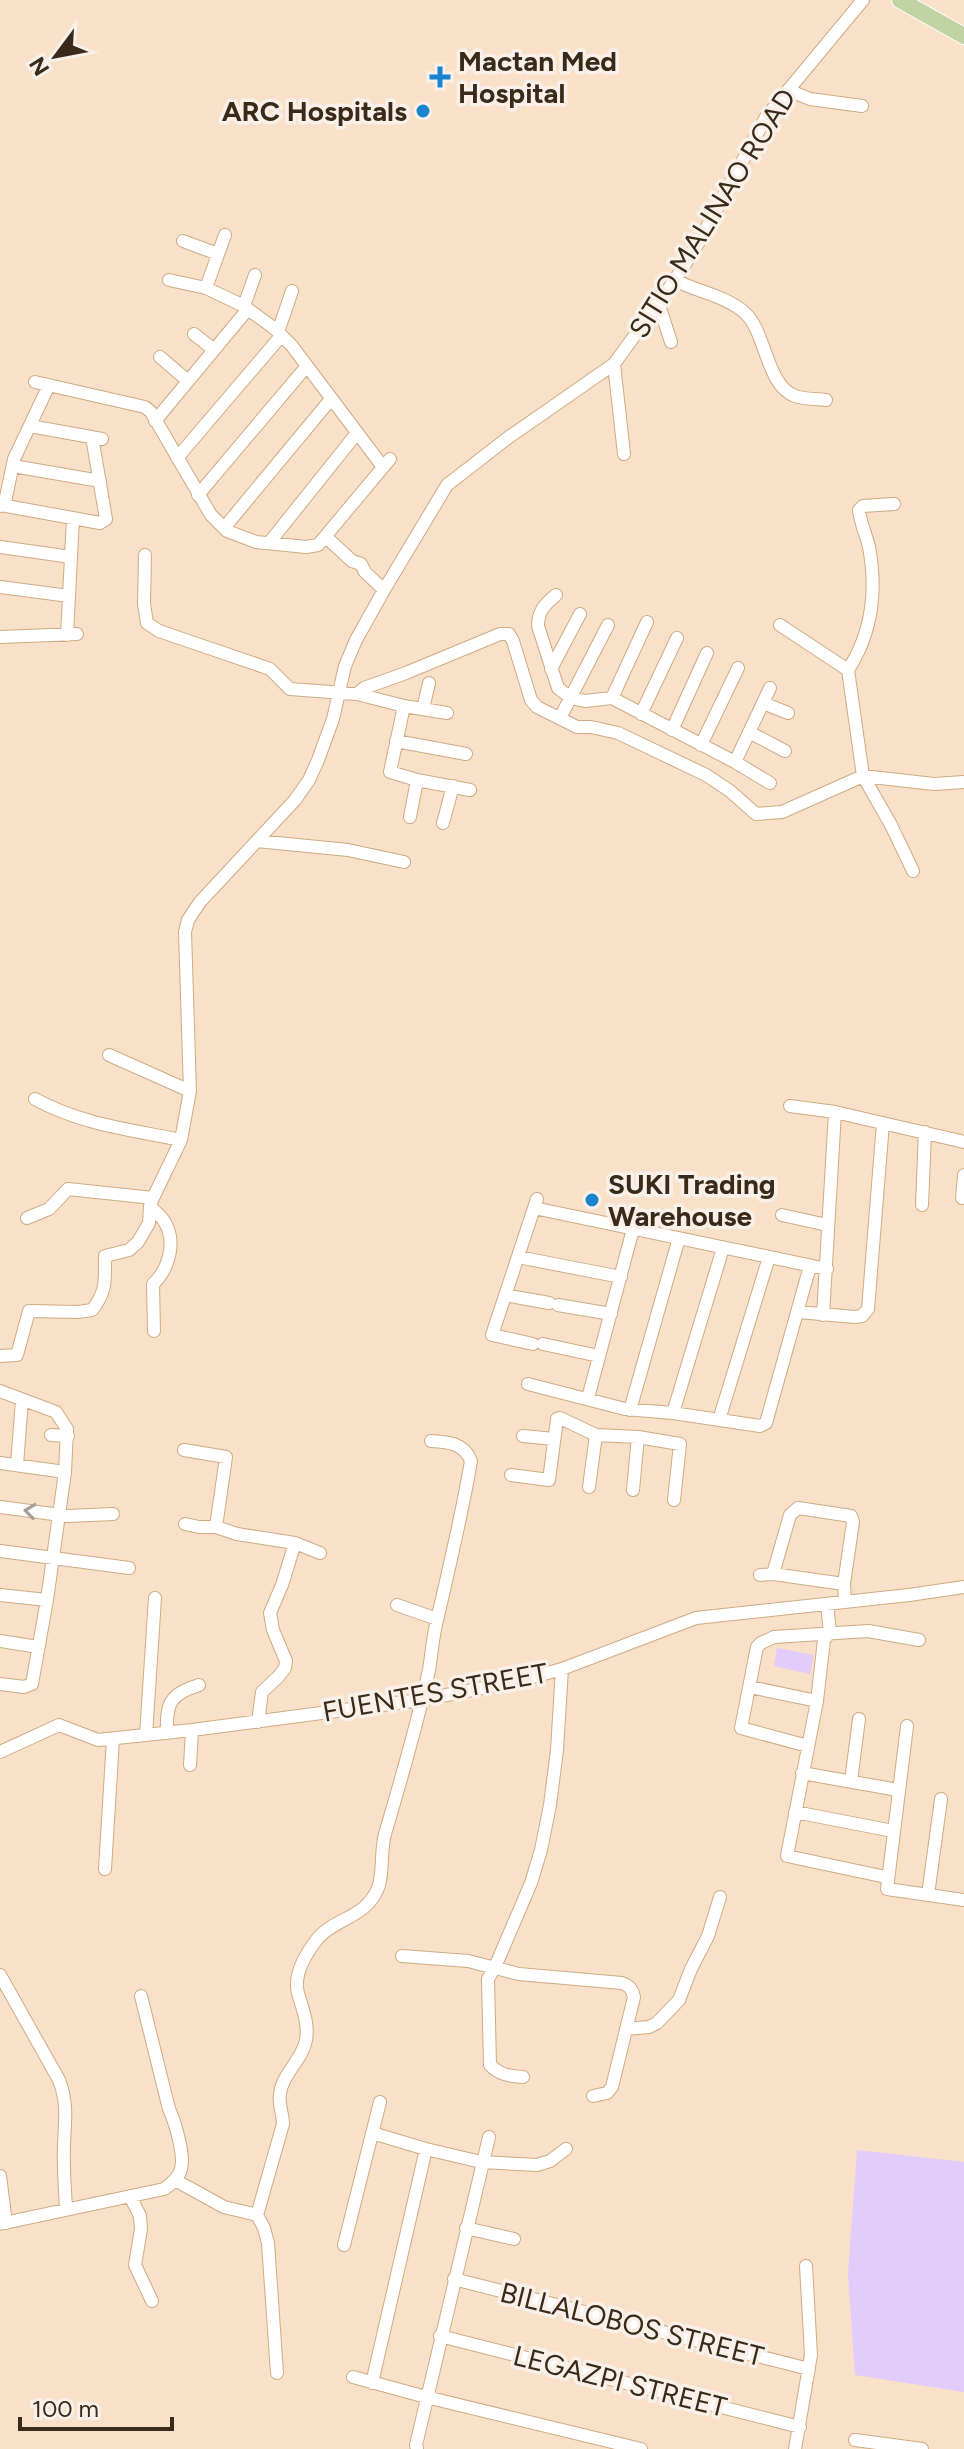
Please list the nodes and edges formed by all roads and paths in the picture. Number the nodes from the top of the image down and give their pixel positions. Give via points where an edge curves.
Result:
1 (863, 0) edge
2 (900, 0) edge
3 (964, 36) edge
4 (788, 90) junction
5 (862, 106) dead end
6 (225, 235) dead end
7 (183, 241) dead end
8 (218, 254) junction
9 (255, 275) dead end
10 (169, 280) dead end
11 (675, 280) junction
12 (206, 288) junction
13 (292, 291) dead end
14 (659, 305) junction
15 (246, 308) junction
16 (194, 334) dead end
17 (279, 334) junction
18 (671, 342) dead end
19 (214, 350) junction
20 (160, 357) dead end
21 (614, 364) junction
22 (306, 367) junction
23 (188, 381) junction
24 (35, 382) dead end
25 (49, 385) junction
26 (331, 399) junction
27 (826, 400) dead end
28 (155, 421) junction
29 (30, 426) junction
30 (357, 433) junction
31 (624, 454) dead end
32 (177, 458) junction
33 (13, 466) junction
34 (100, 481) junction
35 (198, 495) junction
36 (894, 504) dead end
37 (0, 506) edge
38 (73, 518) junction
39 (224, 528) junction
40 (326, 537) junction
41 (269, 543) junction
42 (0, 547) edge
43 (145, 555) dead end
44 (71, 557) junction
45 (0, 587) edge
46 (384, 590) junction
47 (556, 595) dead end
48 (69, 596) junction
49 (580, 614) dead end
50 (647, 622) dead end
51 (608, 625) dead end
52 (780, 625) dead end
53 (0, 637) edge
54 (677, 638) dead end
55 (707, 653) dead end
56 (738, 668) dead end
57 (551, 669) junction
58 (848, 670) junction
59 (429, 683) dead end
60 (770, 688) dead end
61 (339, 692) junction
62 (357, 694) junction
63 (571, 698) junction
64 (612, 698) junction
65 (763, 703) junction
66 (404, 706) junction
67 (423, 709) junction
68 (447, 713) dead end
69 (788, 713) dead end
70 (641, 714) junction
71 (560, 718) junction
72 (672, 730) junction
73 (749, 732) junction
74 (396, 741) junction
75 (701, 745) junction
76 (785, 751) dead end
77 (466, 754) dead end
78 (735, 762) junction
79 (863, 776) junction
80 (417, 780) junction
81 (964, 782) edge
82 (770, 783) dead end
83 (453, 786) junction
84 (470, 790) dead end
85 (410, 817) dead end
86 (443, 823) dead end
87 (257, 841) junction
88 (404, 862) dead end
89 (913, 871) dead end
90 (109, 1055) dead end
91 (190, 1091) junction
92 (35, 1099) dead end
93 (790, 1106) dead end
94 (835, 1112) junction
95 (883, 1123) junction
96 (925, 1132) junction
97 (181, 1140) junction
98 (964, 1142) edge
99 (964, 1175) edge
100 (962, 1198) dead end
101 (151, 1202) junction
102 (922, 1205) dead end
103 (782, 1215) dead end
104 (27, 1218) dead end
105 (827, 1225) junction
106 (633, 1229) junction
107 (679, 1238) junction
108 (723, 1248) junction
109 (518, 1257) junction
110 (769, 1257) junction
111 (810, 1266) junction
112 (827, 1269) junction
113 (621, 1277) junction
114 (505, 1295) junction
115 (798, 1312) junction
116 (611, 1314) junction
117 (823, 1315) junction
118 (154, 1331) dead end
119 (0, 1356) edge
120 (599, 1356) junction
121 (528, 1384) dead end
122 (0, 1391) edge
123 (588, 1398) junction
124 (22, 1400) junction
125 (628, 1409) junction
126 (673, 1413) junction
127 (719, 1420) junction
128 (51, 1435) dead end
129 (596, 1435) junction
130 (68, 1436) junction
131 (523, 1436) dead end
132 (623, 1436) junction
133 (638, 1437) junction
134 (554, 1439) junction
135 (431, 1441) dead end
136 (184, 1450) dead end
137 (0, 1463) edge
138 (17, 1465) junction
139 (65, 1472) junction
140 (511, 1475) dead end
141 (589, 1487) dead end
142 (633, 1490) dead end
143 (674, 1500) dead end
144 (0, 1507) edge
145 (113, 1514) dead end
146 (60, 1515) junction
147 (185, 1524) dead end
148 (216, 1527) junction
149 (295, 1543) junction
150 (0, 1551) edge
151 (320, 1553) dead end
152 (53, 1558) junction
153 (129, 1568) dead end
154 (844, 1584) junction
155 (964, 1587) edge
156 (0, 1595) edge
157 (155, 1598) dead end
158 (47, 1600) junction
159 (845, 1602) junction
160 (822, 1604) junction
161 (397, 1605) dead end
162 (437, 1619) junction
163 (825, 1635) junction
164 (919, 1640) dead end
165 (0, 1641) edge
166 (38, 1647) junction
167 (562, 1669) junction
168 (0, 1684) edge
169 (199, 1685) dead end
170 (750, 1687) junction
171 (420, 1700) junction
172 (817, 1701) junction
173 (859, 1719) dead end
174 (258, 1722) junction
175 (907, 1726) dead end
176 (192, 1730) junction
177 (167, 1733) junction
178 (146, 1735) junction
179 (113, 1739) junction
180 (808, 1746) junction
181 (0, 1752) edge
182 (190, 1765) dead end
183 (802, 1773) junction
184 (851, 1781) junction
185 (898, 1790) junction
186 (941, 1799) dead end
187 (795, 1812) junction
188 (893, 1831) junction
189 (105, 1869) dead end
190 (886, 1883) junction
191 (928, 1895) junction
192 (720, 1897) dead end
193 (964, 1900) edge
194 (402, 1956) dead end
195 (495, 1967) junction
196 (0, 1975) edge
197 (141, 1996) dead end
198 (626, 2029) junction
199 (523, 2077) dead end
200 (593, 2096) dead end
201 (380, 2102) dead end
202 (372, 2133) junction
203 (489, 2137) dead end
204 (426, 2149) junction
205 (566, 2149) dead end
206 (481, 2162) junction
207 (0, 2176) edge
208 (175, 2180) junction
209 (130, 2196) junction
210 (66, 2209) junction
211 (257, 2215) junction
212 (3, 2223) edge
213 (466, 2228) junction
214 (514, 2239) dead end
215 (344, 2245) dead end
216 (806, 2266) dead end
217 (454, 2279) junction
218 (152, 2301) dead end
219 (440, 2336) junction
220 (809, 2369) junction
221 (277, 2373) dead end
222 (353, 2377) dead end
223 (372, 2383) junction
224 (426, 2397) junction
225 (800, 2427) junction
226 (855, 2440) dead end
227 (621, 2447) edge
228 (417, 2449) edge
229 (641, 2449) edge
230 (795, 2449) edge
231 (922, 2449) edge

1 - 4 street, SITIO MALINAO ROAD
2 - 3 main road
4 - 5 street via 810,99
4 - 11 street, SITIO MALINAO ROAD via 766,117
6 - 8 street
7 - 8 street
8 - 12 street
9 - 15 street
10 - 12 street
11 - 14 street, SITIO MALINAO ROAD
11 - 27 street via 746,313 781,386 793,396
12 - 15 street
13 - 17 street
14 - 18 street
14 - 21 street, SITIO MALINAO ROAD
15 - 17 street
15 - 19 street
16 - 19 street
17 - 22 street
17 - 32 street
19 - 23 street
20 - 23 street
21 - 31 street
21 - 46 street, SITIO MALINAO ROAD via 447,485
22 - 26 street
22 - 35 street
23 - 28 street
24 - 25 street
25 - 28 street via 145,407
25 - 29 street
26 - 30 street
26 - 39 street
28 - 32 street
29 - 33 street
29 - 34 street via 97,438
30 - 40 street via 386,463
30 - 41 street
32 - 35 street
33 - 34 street
33 - 37 street
34 - 38 street via 106,519 100,523
35 - 39 street
36 - 58 street via 859,510 869,547 871,616
37 - 38 street
38 - 44 street
39 - 41 street
40 - 41 street via 306,547
40 - 46 street
42 - 44 street
43 - 61 street via 147,623 270,669 290,689
44 - 48 street
45 - 48 street
46 - 61 street, SITIO MALINAO ROAD via 345,666
47 - 57 street via 538,618
48 - 53 street via 72,635
49 - 57 street
50 - 64 street
51 - 63 street
52 - 58 street
54 - 70 street
55 - 72 street
56 - 75 street
57 - 63 street via 558,688
58 - 79 street
59 - 67 street
60 - 65 street
61 - 62 street
61 - 87 street, SITIO MALINAO ROAD via 309,780
62 - 66 street
62 - 71 street via 509,634 531,700
63 - 64 street
63 - 71 street
64 - 70 street
65 - 69 street
65 - 73 street
66 - 67 street
66 - 74 street
67 - 68 street
70 - 72 street
71 - 79 street via 577,727 618,733 706,775 756,814 782,812
72 - 75 street
73 - 76 street
73 - 78 street
74 - 77 street
74 - 80 street via 390,772
75 - 78 street
78 - 82 street
79 - 81 street
79 - 89 street
80 - 83 street
80 - 85 street
83 - 84 street
83 - 86 street
87 - 88 street
87 - 91 street, SITIO MALINAO ROAD via 188,920
90 - 91 street
91 - 97 street, SITIO MALINAO ROAD
92 - 97 street via 60,1113
93 - 94 street
94 - 95 street
94 - 105 street
95 - 96 street
95 - 117 street via 868,1309 862,1316
96 - 98 street
96 - 102 street
97 - 101 street, SITIO MALINAO ROAD
99 - 100 street
101 - 104 street via 68,1189 49,1209
101 - 118 street via 166,1222 170,1243 166,1270 153,1284
101 - 119 street, SITIO MALINAO ROAD via 149,1223 138,1242 105,1256 105,1290 92,1310 29,1311 17,1355
103 - 105 street
105 - 112 street
106 - 107 street
106 - 109 street via 536,1204
106 - 113 street
107 - 108 street
107 - 125 street
108 - 110 street
108 - 126 street
109 - 113 street
109 - 114 street
110 - 111 street
110 - 127 street
111 - 112 street
111 - 115 street
112 - 117 street
113 - 116 street
114 - 116 street
114 - 120 street via 492,1335
115 - 117 street
115 - 127 street via 766,1423 754,1427
116 - 120 street
120 - 123 street
121 - 123 street
122 - 124 street
123 - 125 street
124 - 130 street via 56,1412
124 - 138 street
125 - 126 street
125 - 132 street
126 - 127 street
128 - 130 street
129 - 132 street
129 - 134 street via 560,1418
129 - 141 street
130 - 139 street
131 - 134 street
132 - 133 street
133 - 142 street
133 - 143 street via 680,1444
134 - 140 street via 549,1480
135 - 162 street via 459,1445 471,1461
136 - 148 street via 226,1457
137 - 138 street
138 - 139 street
139 - 146 street
146 -> 144 street
145 - 146 street
146 - 152 street
147 - 148 street
148 - 149 street
149 - 151 street
149 - 174 street via 270,1613 285,1668 262,1692
150 - 152 street
152 - 153 street
152 - 158 street
154 - 154 street via 767,1574 793,1511 851,1516
154 - 159 street
155 - 159 street, FUENTES STREET
156 - 158 street
157 - 178 street
158 - 166 street
159 - 160 street, FUENTES STREET
160 - 163 street
160 - 167 street, FUENTES STREET via 696,1618
161 - 162 street
162 - 171 street
163 - 164 street via 868,1631
163 - 170 street via 774,1637 761,1643
163 - 172 street
165 - 166 street
166 - 168 street via 32,1684
167 - 171 street, FUENTES STREET
167 - 195 street via 557,1750 541,1850
169 - 177 street via 170,1702
170 - 172 street
170 - 180 street via 741,1728
171 - 174 street, FUENTES STREET
171 - 211 street via 381,1849 379,1885 365,1906 317,1939 296,1979 306,2044 282,2084 283,2124
172 - 180 street
173 - 184 street
174 - 176 street, FUENTES STREET
175 - 185 street
176 - 177 street, FUENTES STREET
176 - 182 street
177 - 178 street, FUENTES STREET
178 - 179 street, FUENTES STREET
179 - 181 street, FUENTES STREET via 98,1740 59,1725
179 - 189 street
180 - 183 street
183 - 184 street
183 - 187 street
184 - 185 street
185 - 188 street
186 - 191 street
187 - 188 street
187 - 190 street via 787,1856
188 - 190 street
190 - 191 street
191 - 193 street
192 - 198 street via 679,2000 657,2023
194 - 195 street
195 - 198 street via 628,1985 634,1997
195 - 199 street via 486,1986 488,2061 506,2076
196 - 210 street via 64,2093
197 - 208 street via 175,2122 182,2168
198 - 200 street via 612,2087
201 - 202 street
202 - 204 street
202 - 215 street
203 - 206 street
204 - 206 street
204 - 223 street
205 - 206 street via 537,2165
206 - 213 street
207 - 212 street
208 - 209 street via 164,2189
208 - 211 street via 224,2207
209 - 210 street
209 - 218 street via 141,2229 135,2265
210 - 212 street
211 - 221 street via 268,2243
213 - 214 street
213 - 217 street
216 - 220 street
217 - 219 street
217 - 220 street, BILLALOBOS STREET
219 - 224 street
219 - 225 street, LEGAZPI STREET
220 - 225 street
222 - 223 street
223 - 224 street
224 - 227 street
224 - 228 street
225 - 230 street
226 - 231 street
227 - 229 street

